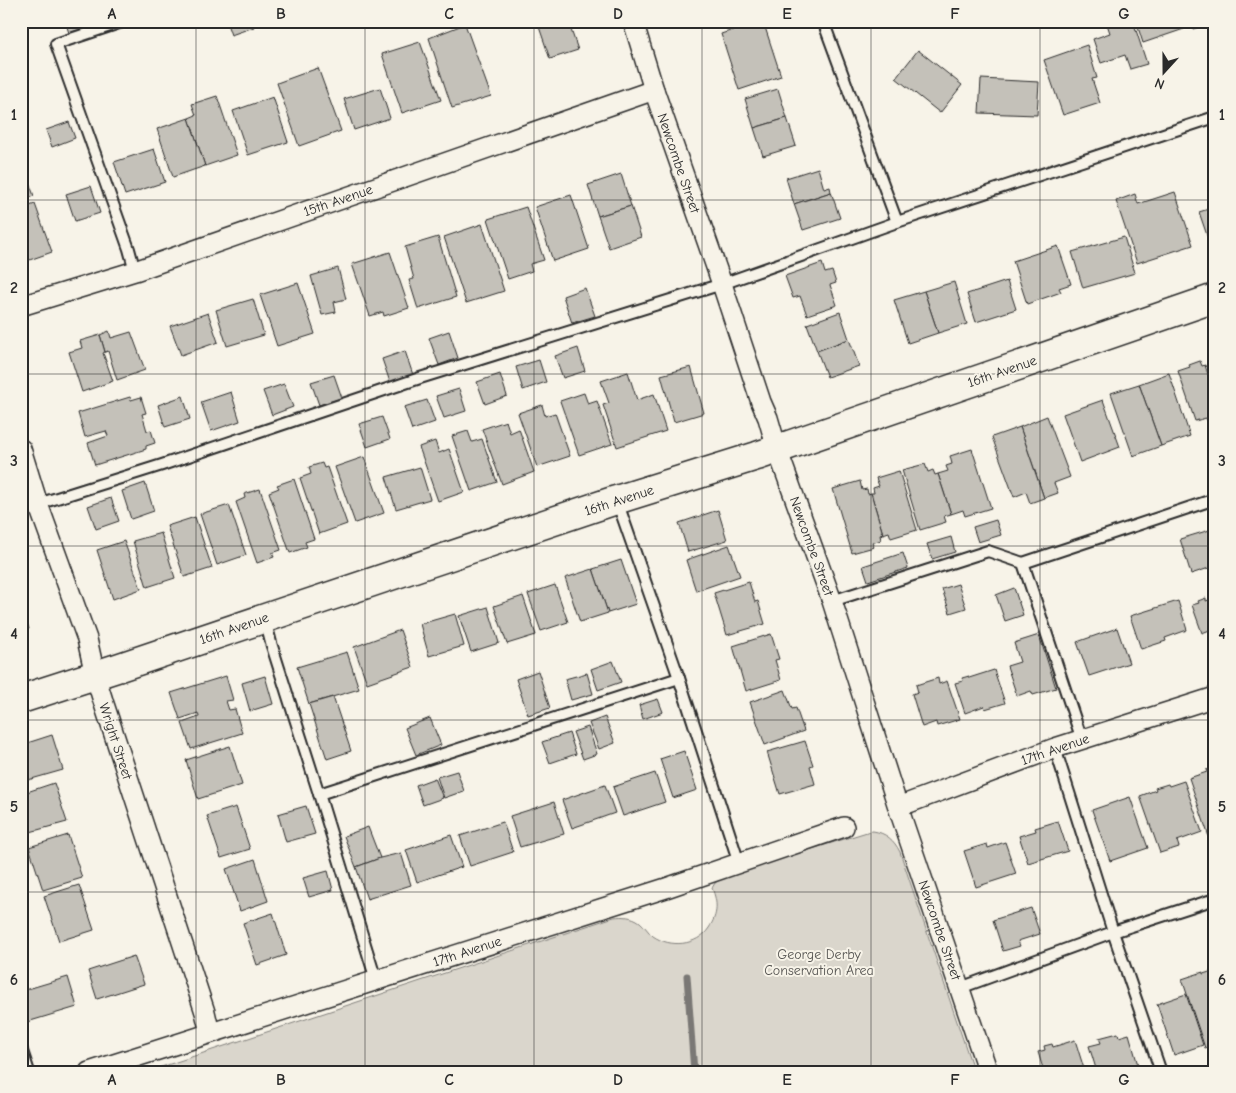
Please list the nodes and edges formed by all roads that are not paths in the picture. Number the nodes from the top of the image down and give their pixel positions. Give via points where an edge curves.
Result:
1 (125, 21) edge
2 (633, 21) edge
3 (823, 21) edge
4 (654, 90) junction
5 (1215, 117) edge
6 (897, 222) junction
7 (135, 270) junction
8 (722, 284) junction
9 (1215, 298) edge
10 (21, 306) edge
11 (21, 449) edge
12 (777, 449) junction
13 (1215, 498) edge
14 (616, 500) junction
15 (38, 504) junction
16 (1023, 563) junction
17 (832, 601) junction
18 (265, 618) junction
19 (95, 675) junction
20 (678, 678) junction
21 (1215, 697) edge
22 (21, 698) edge
23 (1082, 740) junction
24 (1055, 748) junction
25 (319, 794) junction
26 (898, 807) junction
27 (844, 827) dead end
28 (738, 863) junction
29 (1215, 899) edge
30 (1113, 932) junction
31 (376, 980) junction
32 (960, 988) junction
33 (210, 1033) junction
34 (21, 1048) edge
35 (29, 1072) edge
36 (90, 1072) edge
37 (988, 1072) edge
38 (1161, 1072) edge

1 - 7 lane via 56,44
2 - 4 street, Newcombe Street
3 - 6 lane
4 - 7 street, 15th Avenue
4 - 8 street, Newcombe Street
5 - 6 lane
6 - 8 lane
7 - 10 street, 15th Avenue
8 - 12 street, Newcombe Street
8 - 15 lane via 420,378
9 - 12 street, 16th Avenue
11 - 15 street, Wright Street
12 - 14 street, 16th Avenue
12 - 17 street, Newcombe Street
13 - 16 lane
14 - 18 street, 16th Avenue
14 - 20 lane
15 - 19 street, Wright Street via 87,639
16 - 17 lane via 988,551
16 - 23 lane
17 - 26 street, Newcombe Street
18 - 19 street, 16th Avenue
18 - 25 lane
19 - 22 street, 16th Avenue
19 - 33 street, Wright Street
20 - 25 lane
20 - 28 lane
21 - 23 street, 17th Avenue
23 - 24 street, 17th Avenue
24 - 26 street, 17th Avenue
24 - 30 lane
25 - 31 lane
26 - 32 street, Newcombe Street
27 - 28 street, 17th Avenue
28 - 31 street, 17th Avenue
29 - 30 lane
30 - 32 lane
30 - 38 lane
31 - 33 street, 17th Avenue
32 - 37 street, Newcombe Street
33 - 36 street, 17th Avenue
34 - 35 lane

